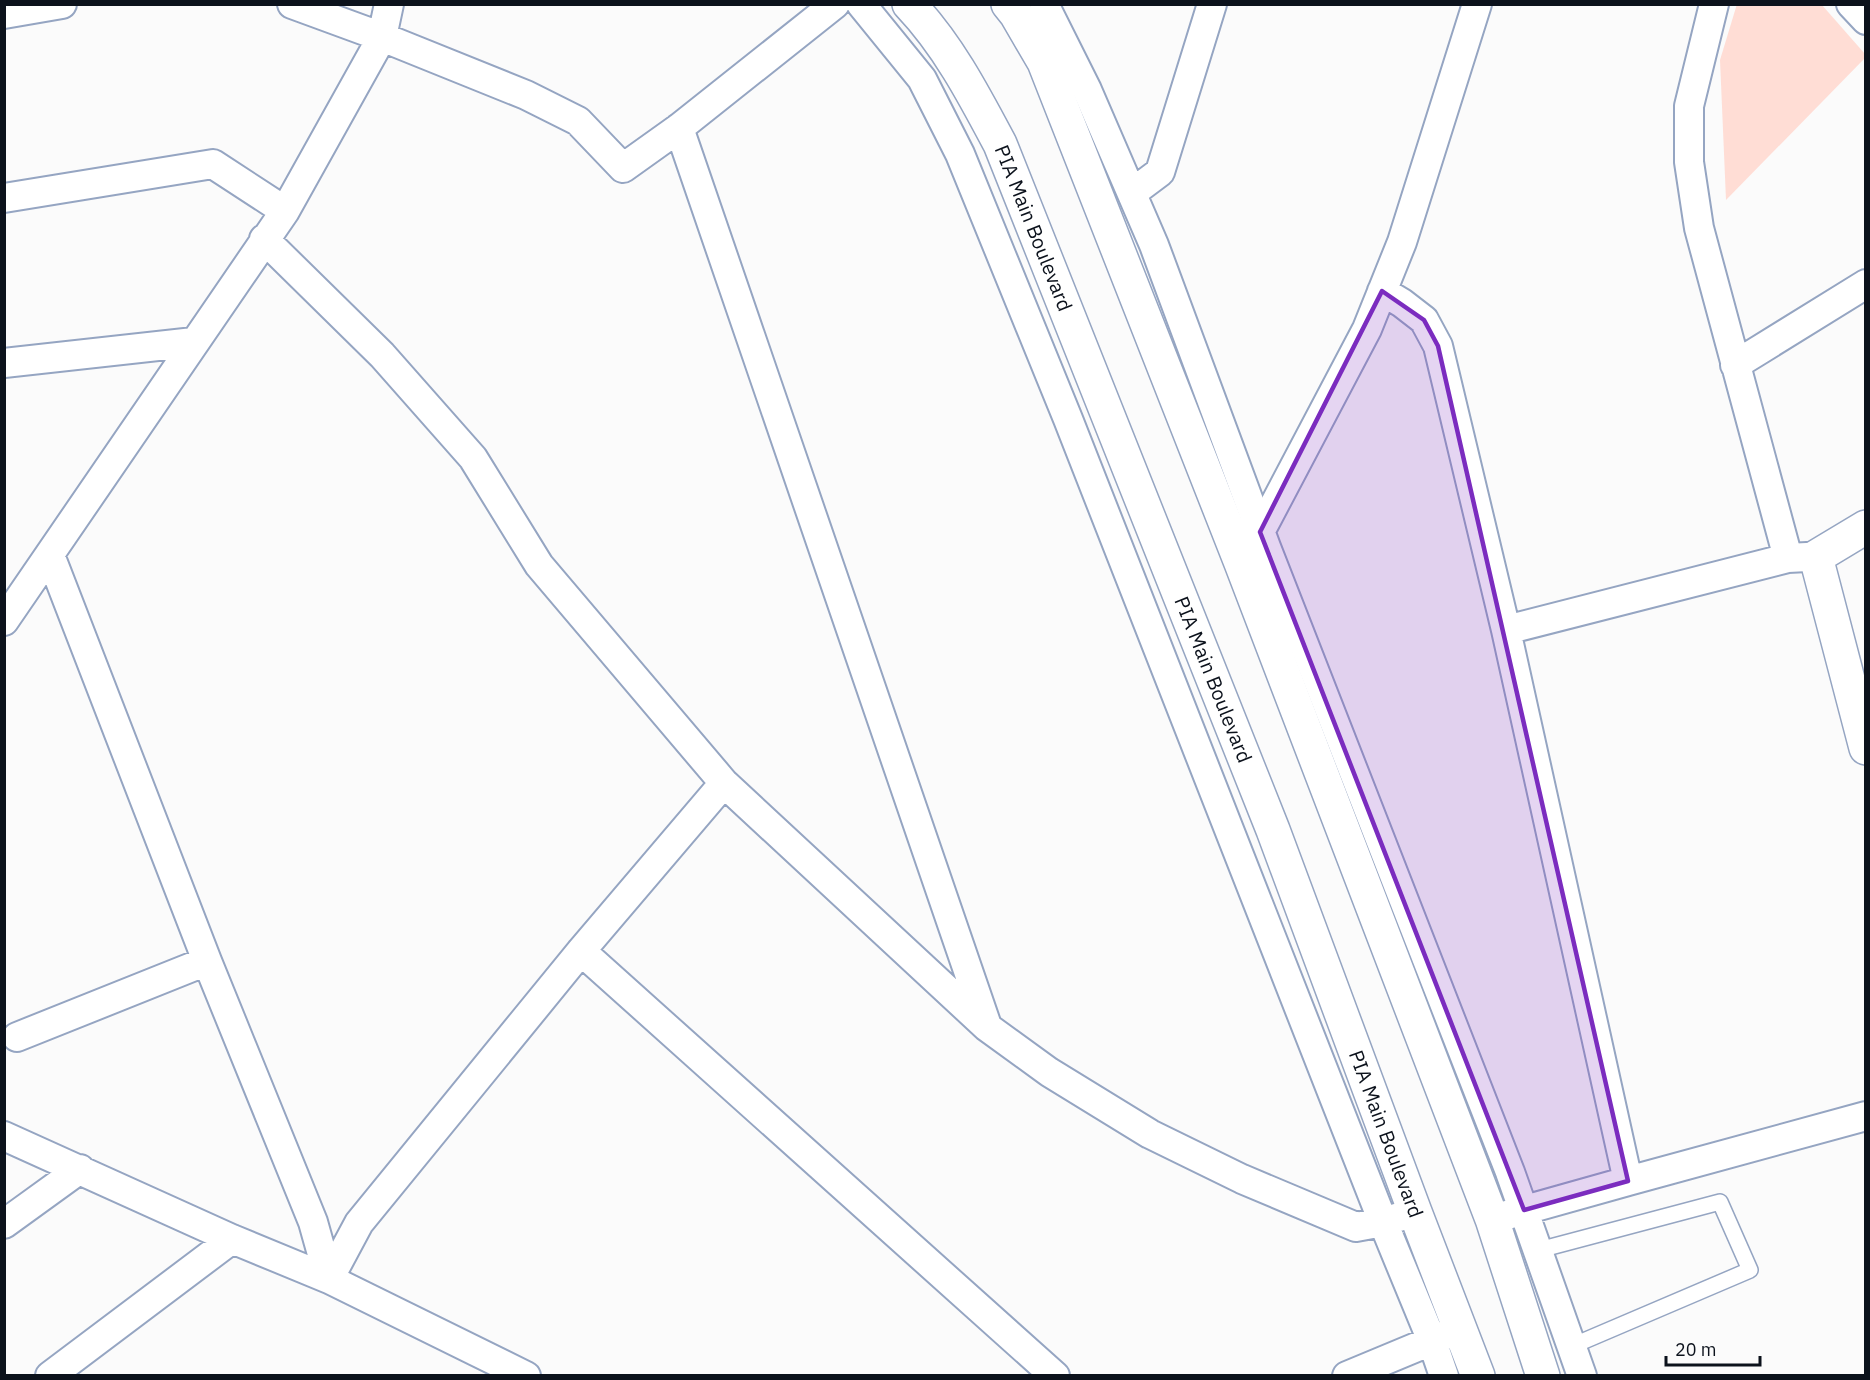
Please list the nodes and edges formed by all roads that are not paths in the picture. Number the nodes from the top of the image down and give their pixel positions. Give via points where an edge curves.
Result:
1 (62, 4) edge
2 (292, 4) edge
3 (388, 4) edge
4 (835, 4) edge
5 (861, 4) edge
6 (909, 4) edge
7 (1008, 4) edge
8 (1044, 4) edge
9 (1212, 4) edge
10 (1477, 4) edge
11 (1714, 4) edge
12 (1851, 4) edge
13 (4, 14) edge
14 (1866, 20) edge
15 (382, 37) junction
16 (679, 128) junction
17 (1132, 193) junction
18 (4, 198) edge
19 (285, 211) junction
20 (264, 239) junction
21 (1866, 284) edge
22 (1382, 291) junction
23 (194, 342) junction
24 (4, 363) edge
25 (1735, 365) junction
26 (1866, 527) edge
27 (1260, 532) junction
28 (50, 555) junction
29 (1802, 558) junction
30 (4, 621) edge
31 (1506, 630) junction
32 (1866, 748) edge
33 (724, 783) junction
34 (581, 951) junction
35 (207, 961) junction
36 (987, 1027) junction
37 (17, 1037) dead end
38 (1866, 1116) edge
39 (4, 1136) edge
40 (80, 1169) junction
41 (1628, 1181) junction
42 (1524, 1210) junction
43 (1415, 1212) junction
44 (1492, 1219) junction
45 (1383, 1222) junction
46 (4, 1224) edge
47 (232, 1239) junction
48 (1539, 1250) junction
49 (329, 1279) junction
50 (1447, 1334) junction
51 (1572, 1346) junction
52 (50, 1376) edge
53 (526, 1376) edge
54 (1055, 1376) edge
55 (1347, 1376) edge
56 (1444, 1376) edge
57 (1478, 1376) edge
58 (1543, 1376) edge
59 (1582, 1376) edge

1 - 13 street
2 - 15 street
3 - 15 street
4 - 16 street
5 - 45 street via 922,79 960,154
6 - 43 main road, PIA Main Boulevard via 966,80 1000,144 1273,830
7 - 44 main road via 1044,62
8 - 17 street
9 - 17 street via 1160,172
10 - 22 street via 1402,242
11 - 25 street via 1689,106 1689,162 1699,228
12 - 14 street
15 - 16 street via 526,95 578,121 623,168
15 - 19 street
16 - 36 street
17 - 27 street
18 - 19 street via 213,164
19 - 20 street
20 - 23 street
20 - 33 street via 381,356 473,458 539,565
21 - 25 street
22 - 27 street via 1367,329
22 - 31 street via 1424,320 1438,346
23 - 24 street
23 - 28 street
25 - 29 street
26 - 29 main road
27 - 42 street
28 - 30 street
28 - 35 street
29 - 31 street
29 - 32 main road
31 - 41 street
33 - 34 street
33 - 36 street
34 - 49 street via 359,1224
34 - 54 street
35 - 37 street
35 - 49 street via 313,1222
36 - 45 street via 1049,1072 1150,1134 1356,1227
38 - 41 street
39 - 40 street
40 - 46 street
40 - 47 street
41 - 42 street
42 - 44 street
42 - 48 street
43 - 45 street
43 - 50 main road, PIA Main Boulevard
44 - 58 main road
45 - 50 street
47 - 49 street
47 - 52 street
48 - 51 street
48 - 51 lane via 1720,1202 1750,1270
49 - 53 street
50 - 55 street
50 - 56 street
50 - 57 main road, PIA Main Boulevard
51 - 59 street

